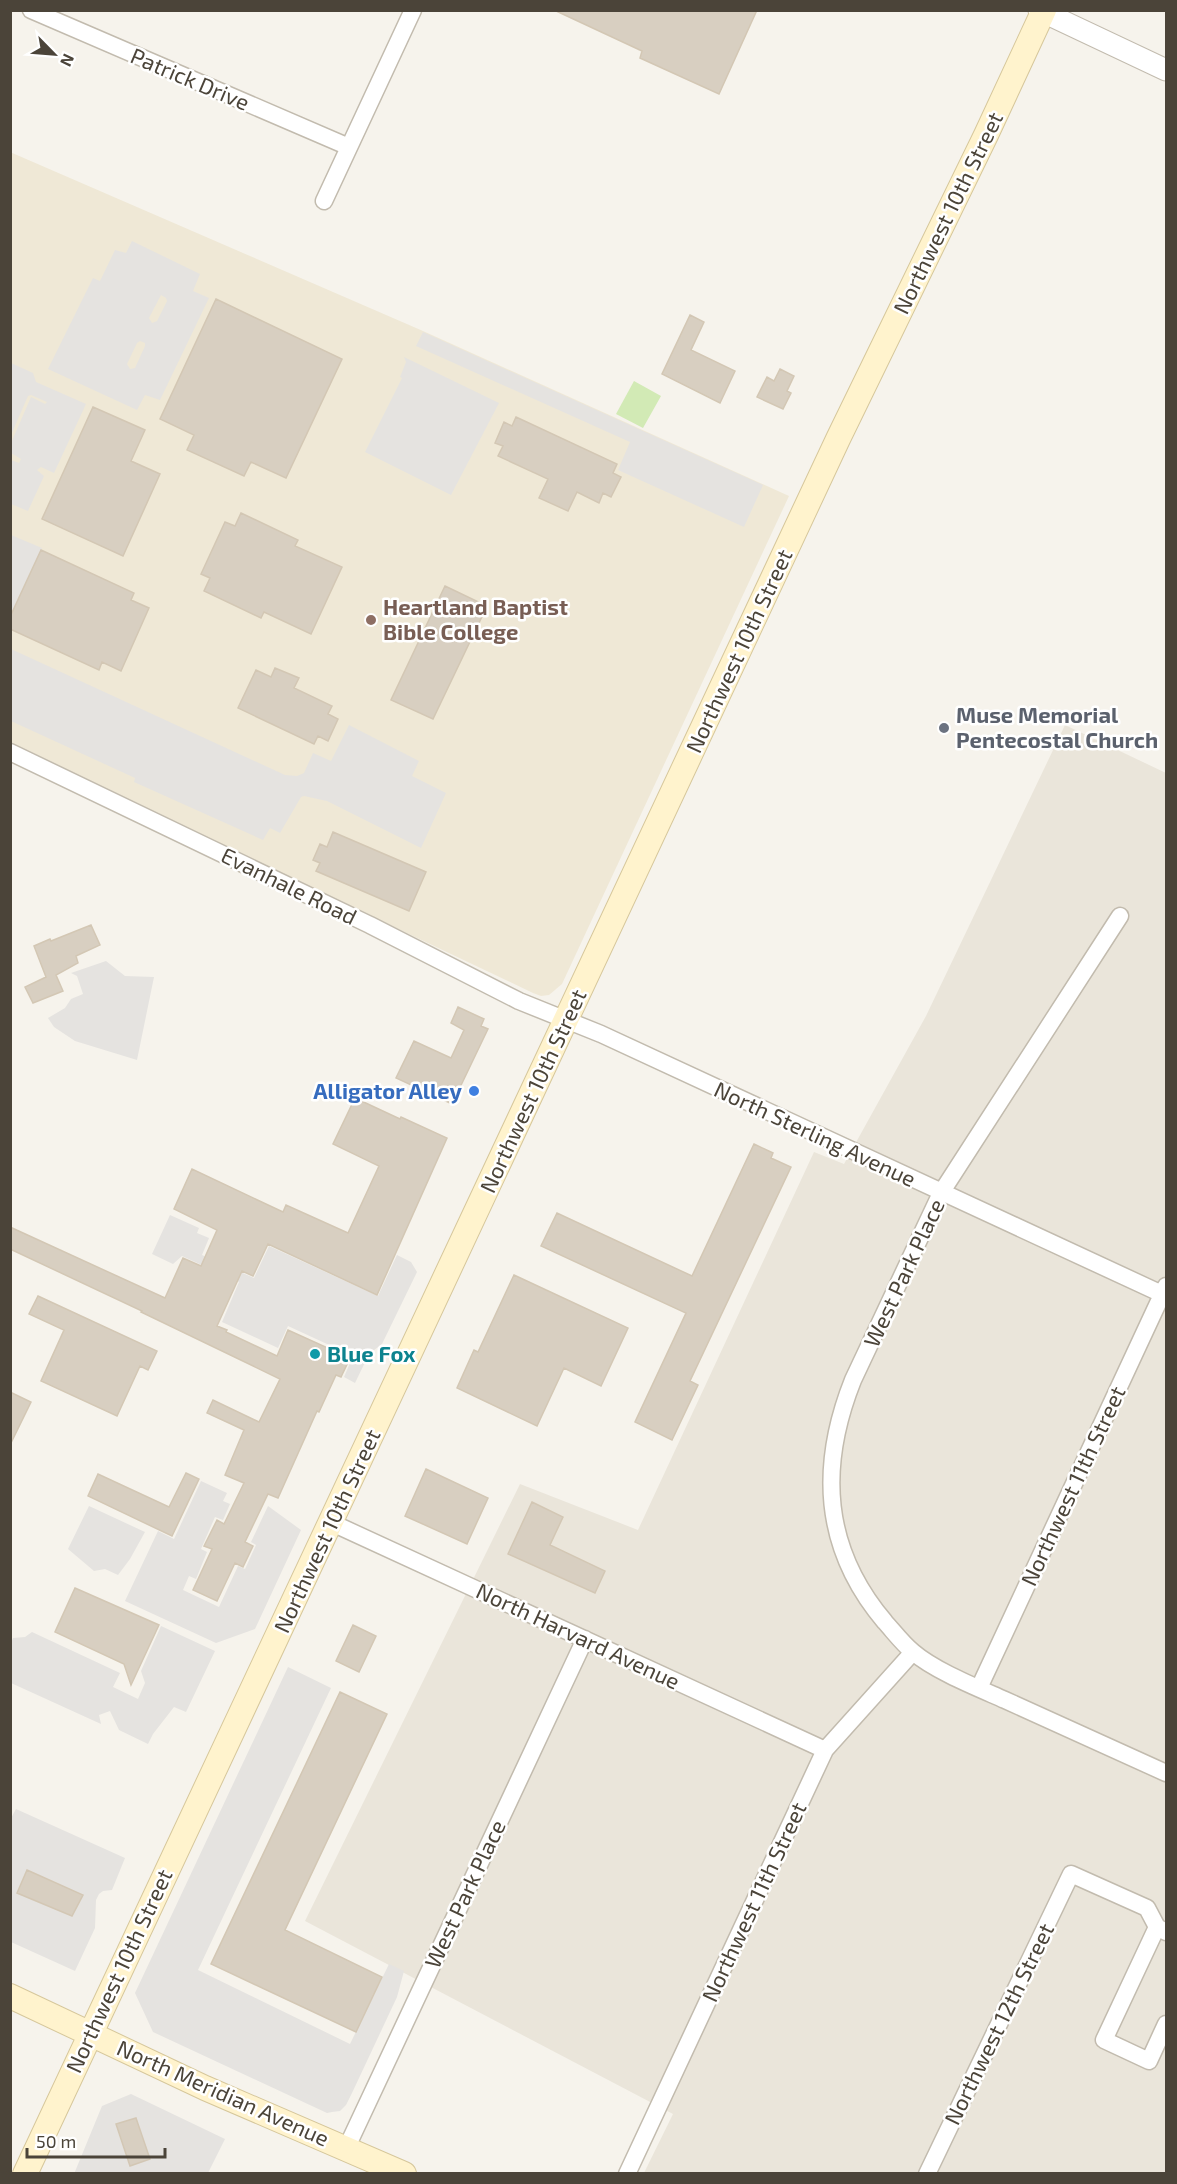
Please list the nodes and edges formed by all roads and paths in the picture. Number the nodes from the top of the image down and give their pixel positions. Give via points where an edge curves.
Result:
1 (31, 10) edge
2 (413, 10) edge
3 (1042, 11) edge
4 (1167, 70) edge
5 (349, 147) junction
6 (324, 201) dead end
7 (10, 752) edge
8 (1120, 916) dead end
9 (566, 1021) junction
10 (941, 1192) junction
11 (1164, 1289) edge
12 (330, 1522) junction
13 (585, 1639) junction
14 (913, 1652) junction
15 (979, 1688) junction
16 (825, 1750) junction
17 (1167, 1773) edge
18 (1162, 1929) edge
19 (10, 1996) edge
20 (1167, 2024) edge
21 (90, 2033) junction
22 (346, 2149) junction
23 (25, 2174) edge
24 (404, 2174) edge
25 (627, 2174) edge
26 (927, 2174) edge

1 - 5 street, Patrick Drive
2 - 5 street
3 - 4 street
3 - 9 main road, Northwest 10th Street
5 - 6 street
7 - 9 street, Evanhale Road
8 - 10 street, West Park Place
9 - 10 street, North Sterling Avenue
9 - 12 main road, Northwest 10th Street
10 - 11 street, North Sterling Avenue
10 - 14 street, West Park Place via 849,1390 834,1439 831,1469 836,1526 854,1579 871,1605
11 - 15 street, Northwest 11th Street
12 - 13 street, North Harvard Avenue
12 - 21 main road, Northwest 10th Street
13 - 16 street, North Harvard Avenue
13 - 22 street, West Park Place
14 - 15 street
14 - 16 street, Northwest 11th Street
15 - 17 street
16 - 25 street, Northwest 11th Street
18 - 20 street via 1104,2040 1149,2061
18 - 26 street, Northwest 12th Street via 1147,1908 1071,1874
19 - 21 main road, North Meridian Avenue
21 - 22 main road, North Meridian Avenue
21 - 23 main road, Northwest 10th Street
22 - 24 main road, North Meridian Avenue

